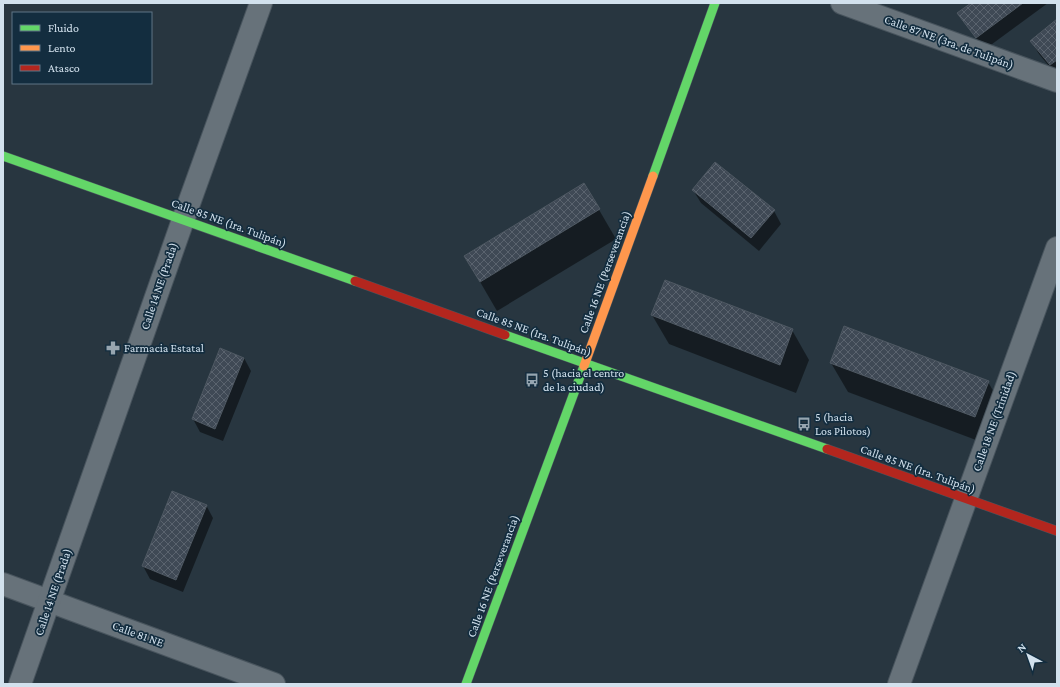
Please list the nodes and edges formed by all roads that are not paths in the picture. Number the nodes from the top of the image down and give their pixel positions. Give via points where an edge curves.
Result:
1 (261, 3) edge
2 (715, 3) edge
3 (842, 3) edge
4 (1057, 81) edge
5 (3, 156) edge
6 (183, 220) junction
7 (1057, 248) edge
8 (585, 363) junction
9 (966, 498) junction
10 (1057, 531) edge
11 (3, 584) edge
12 (50, 600) junction
13 (20, 684) edge
14 (274, 684) edge
15 (466, 684) edge
16 (899, 684) edge

1 - 6 street, Calle 14 NE (Prada)
2 - 8 street, Calle 16 NE (Perseverancia)
3 - 4 street, Calle 87 NE (3ra. de Tulipán)
5 - 6 street, Calle 85 NE (1ra. Tulipán)
6 - 8 street, Calle 85 NE (1ra. Tulipán)
6 - 12 street, Calle 14 NE (Prada)
7 - 9 street, Calle 18 NE (Trinidad)
8 - 9 street, Calle 85 NE (1ra. Tulipán)
8 - 15 street, Calle 16 NE (Perseverancia)
9 - 10 street, Calle 85 NE (1ra. Tulipán)
9 - 16 street, Calle 18 NE (Trinidad)
11 - 12 street, Calle 81 NE
12 - 13 street, Calle 14 NE (Prada)
12 - 14 street, Calle 81 NE

